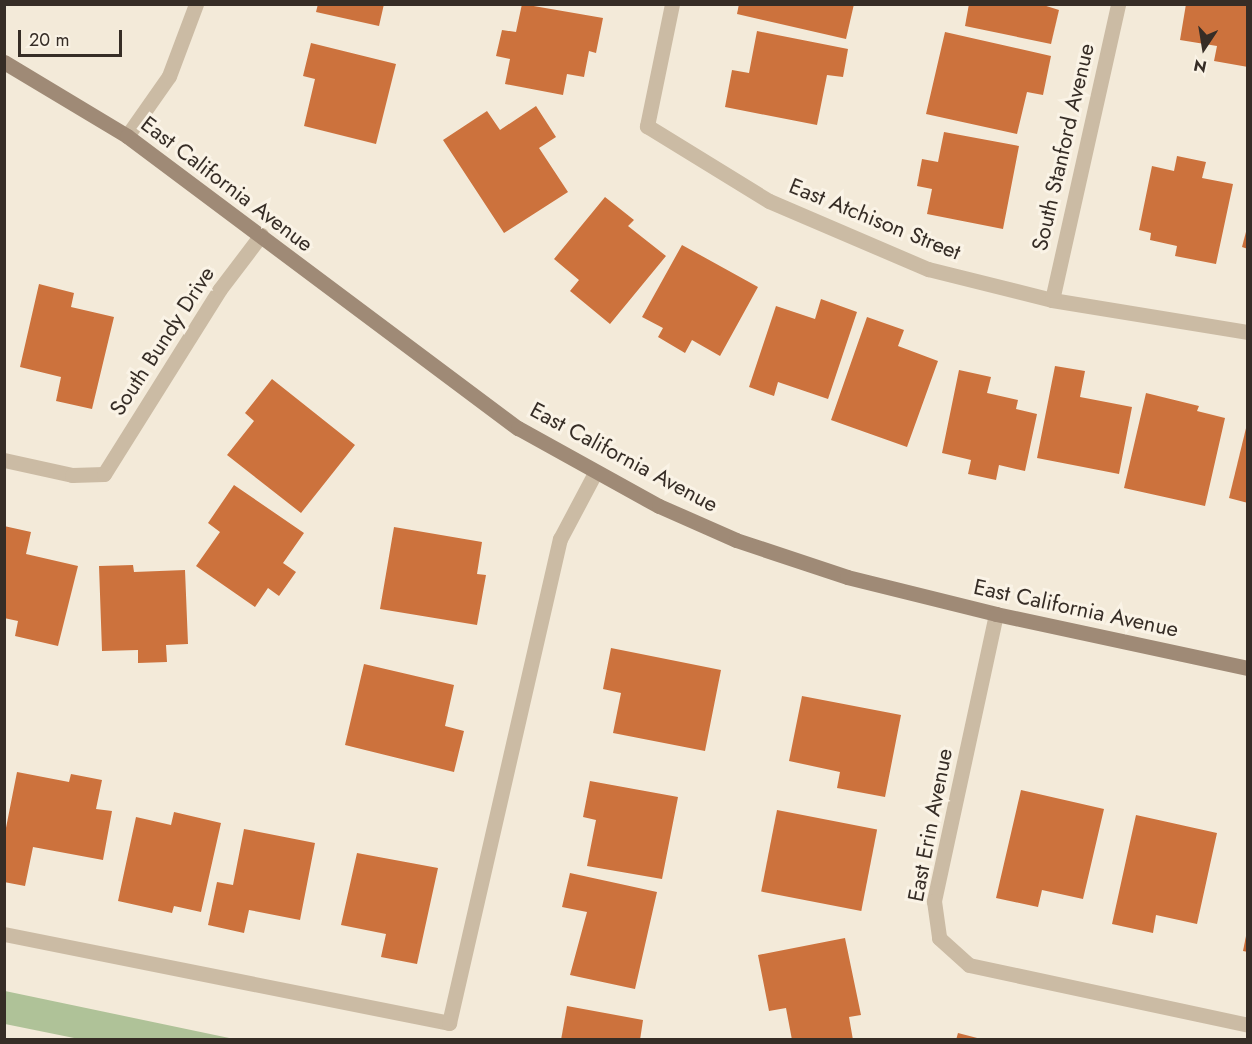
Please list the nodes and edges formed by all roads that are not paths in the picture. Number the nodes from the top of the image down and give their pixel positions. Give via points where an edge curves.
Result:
1 (196, 4) edge
2 (672, 4) edge
3 (1118, 4) edge
4 (4, 62) edge
5 (127, 136) junction
6 (261, 235) junction
7 (1052, 300) junction
8 (1248, 333) edge
9 (4, 460) edge
10 (595, 473) junction
11 (996, 614) junction
12 (1248, 668) edge
13 (4, 934) edge
14 (1248, 1025) edge

1 - 5 street via 170,76
2 - 7 street, East Atchison Street via 647,126 779,205 928,269
3 - 7 street, South Stanford Avenue
4 - 5 street, East California Avenue
5 - 6 street, East California Avenue
6 - 9 street, South Bundy Drive via 220,289 104,474 72,475
6 - 10 street, East California Avenue via 437,371 518,428
7 - 8 street, East Atchison Street
10 - 11 street, East California Avenue via 736,540 847,577
10 - 13 street via 560,539 448,1023
11 - 12 street, East California Avenue
11 - 14 street, East Erin Avenue via 934,901 939,938 969,965

